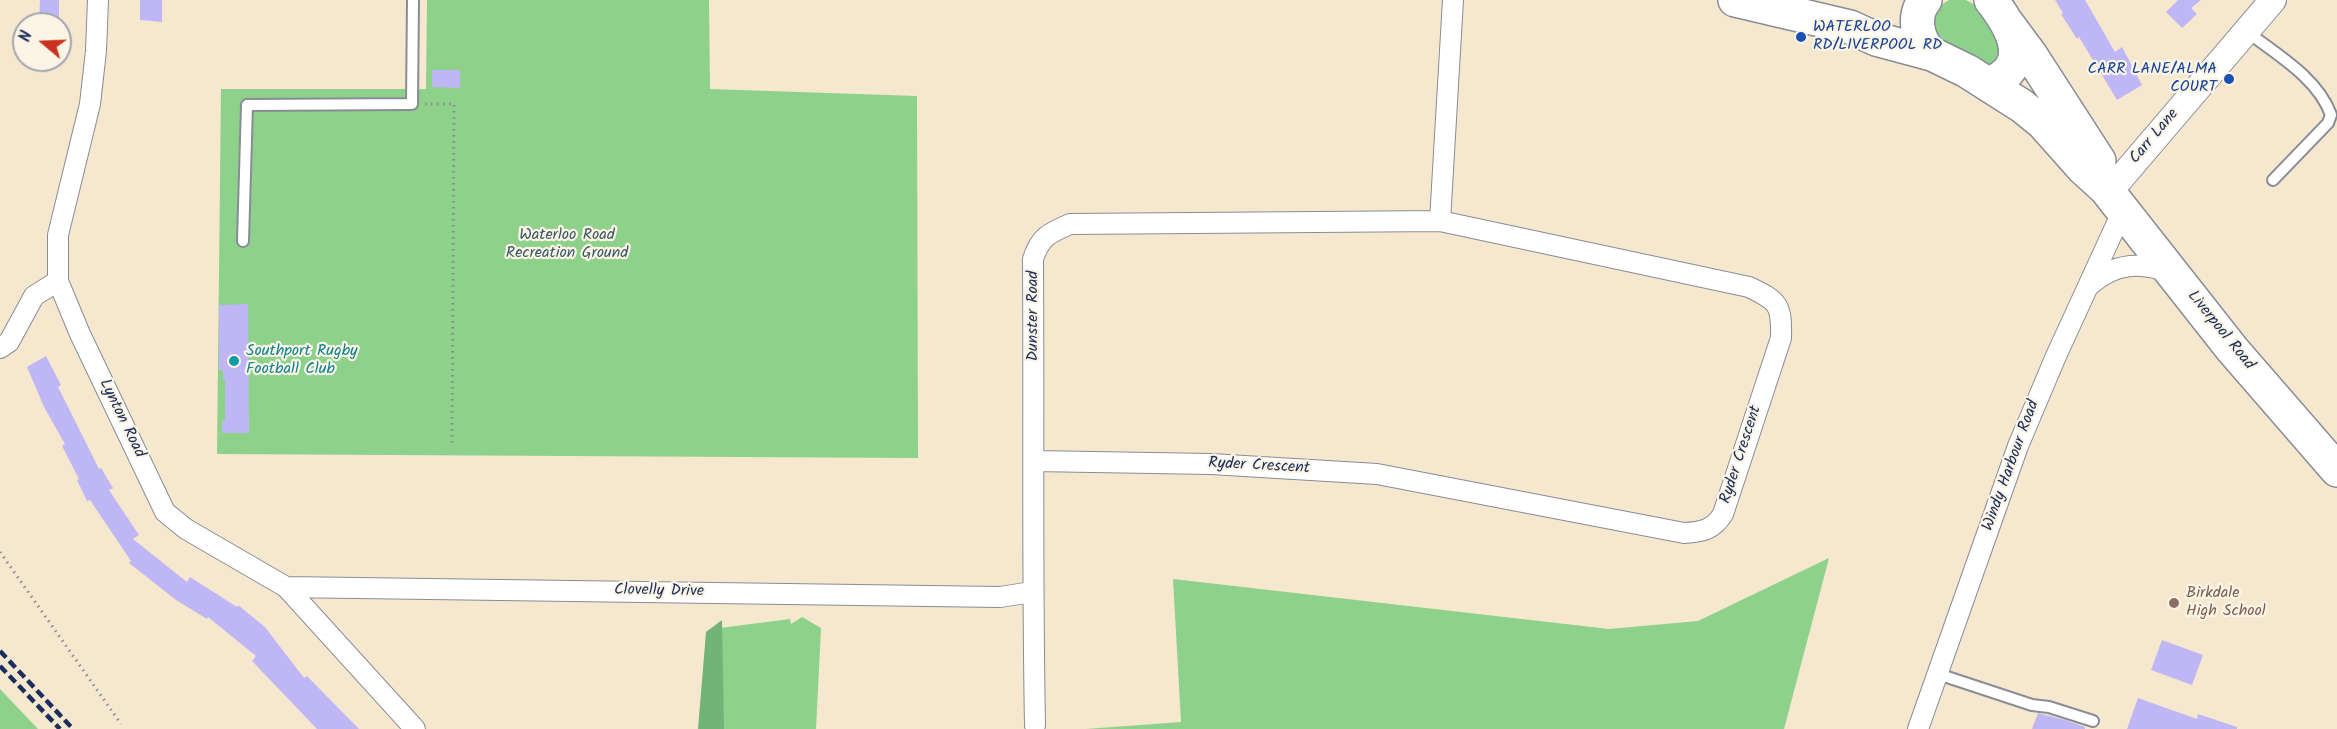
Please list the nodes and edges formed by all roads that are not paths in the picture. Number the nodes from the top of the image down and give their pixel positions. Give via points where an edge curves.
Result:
1 (98, 0) edge
2 (413, 0) edge
3 (1453, 0) edge
4 (1735, 0) edge
5 (2273, 0) edge
6 (1923, 3) edge
7 (1999, 11) edge
8 (1850, 27) junction
9 (2246, 30) junction
10 (1932, 54) junction
11 (1989, 84) junction
12 (2273, 180) dead end
13 (2113, 197) junction
14 (1440, 221) junction
15 (243, 241) dead end
16 (2173, 274) junction
17 (58, 281) junction
18 (2088, 286) junction
19 (0, 348) edge
20 (1034, 461) junction
21 (2337, 470) edge
22 (286, 587) junction
23 (1032, 592) junction
24 (1938, 674) junction
25 (2093, 721) dead end
26 (1035, 725) dead end
27 (416, 729) edge
28 (1918, 729) edge

1 - 17 street, Lynton Road via 90,104 58,235
2 - 15 lane via 412,104 247,105
3 - 14 street
4 - 8 highway
5 - 9 street, Carr Lane
6 - 8 highway via 1891,21
6 - 10 highway via 1918,30 1925,48
7 - 11 highway via 2016,45 2016,56 2008,73
7 - 13 highway, Liverpool Road via 2098,159
8 - 10 highway, Liverpool Road via 1876,39
9 - 12 lane via 2305,77 2331,116
9 - 13 street, Carr Lane
10 - 11 highway, Liverpool Road
11 - 13 highway, Liverpool Road via 2043,123
13 - 16 highway, Liverpool Road
13 - 18 street, Windy Harbour Road
14 - 20 street, Dunster Road via 1070,224 1051,232 1038,244 1033,259
14 - 20 street, Ryder Crescent via 1749,287 1773,298 1781,317 1781,338 1723,514 1716,525 1701,532 1684,533 1377,474 1211,464
16 - 18 street via 2129,265 2105,273
16 - 21 highway, Liverpool Road
17 - 19 street via 34,296 9,342
17 - 22 street, Lynton Road via 165,512
18 - 24 street, Windy Harbour Road via 2018,446
20 - 23 street, Dunster Road
22 - 23 street, Clovelly Drive via 1000,597
22 - 27 street, Lynton Road
23 - 26 street, Dunster Road
24 - 25 lane
24 - 28 street, Windy Harbour Road

